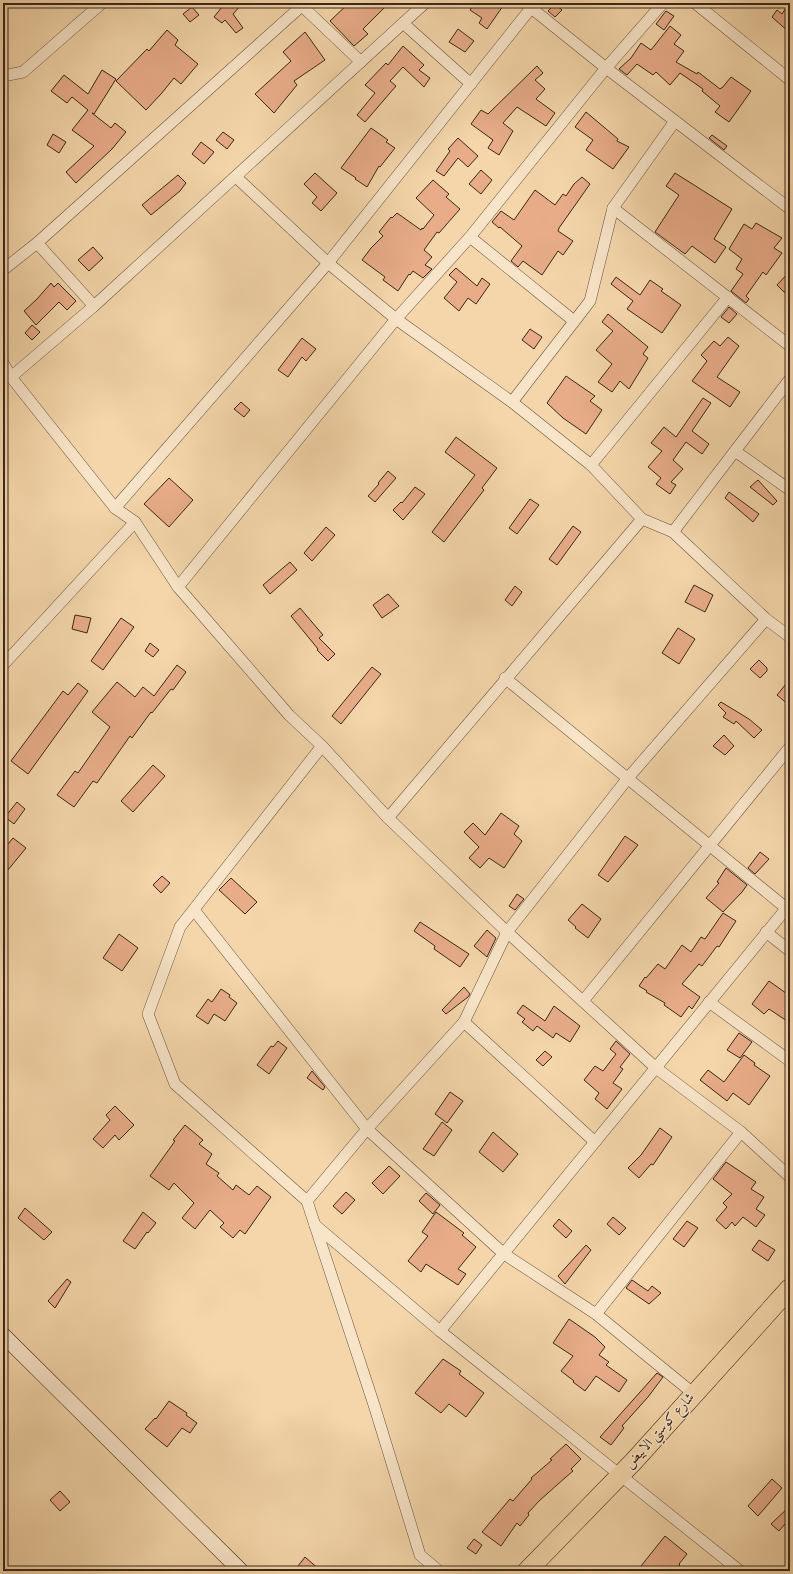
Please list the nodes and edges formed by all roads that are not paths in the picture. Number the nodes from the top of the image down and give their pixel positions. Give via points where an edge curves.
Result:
1 (102, 3) edge
2 (425, 3) edge
3 (663, 3) edge
4 (695, 3) edge
5 (304, 4) edge
6 (531, 5) edge
7 (403, 23) junction
8 (361, 62) junction
9 (606, 68) junction
10 (788, 75) edge
11 (3, 76) edge
12 (471, 84) junction
13 (675, 120) junction
14 (236, 177) junction
15 (613, 208) junction
16 (790, 209) edge
17 (470, 237) junction
18 (36, 243) junction
19 (328, 263) junction
20 (3, 270) edge
21 (728, 298) junction
22 (94, 306) junction
23 (396, 319) junction
24 (574, 321) junction
25 (790, 346) edge
26 (3, 363) edge
27 (11, 377) junction
28 (790, 378) edge
29 (512, 402) junction
30 (735, 451) junction
31 (590, 465) junction
32 (790, 490) edge
33 (115, 508) junction
34 (642, 519) junction
35 (135, 522) junction
36 (673, 532) junction
37 (178, 587) junction
38 (766, 619) junction
39 (790, 637) edge
40 (3, 665) edge
41 (505, 678) junction
42 (322, 746) junction
43 (790, 747) edge
44 (628, 778) junction
45 (388, 818) junction
46 (710, 846) junction
47 (788, 906) edge
48 (194, 910) junction
49 (507, 932) junction
50 (766, 932) junction
51 (790, 951) edge
52 (583, 1001) junction
53 (710, 1002) junction
54 (464, 1022) junction
55 (790, 1061) edge
56 (656, 1068) junction
57 (367, 1128) junction
58 (741, 1132) junction
59 (595, 1142) junction
60 (790, 1177) edge
61 (307, 1201) junction
62 (315, 1225) junction
63 (504, 1254) junction
64 (790, 1288) edge
65 (596, 1314) junction
66 (440, 1331) junction
67 (3, 1335) edge
68 (694, 1394) junction
69 (621, 1475) junction
70 (241, 1571) edge
71 (439, 1571) edge
72 (527, 1571) edge
73 (740, 1571) edge

1 - 11 street via 23,72
2 - 7 street
3 - 9 street
4 - 10 street
5 - 8 street
5 - 18 street
6 - 9 street
6 - 12 street
7 - 8 street
7 - 12 street
8 - 14 street
9 - 13 street
9 - 17 street
12 - 19 street
13 - 15 street
13 - 16 street
14 - 19 street
14 - 22 street
15 - 21 street
15 - 24 street via 590,301
17 - 23 street
17 - 24 street
18 - 20 street
18 - 22 street
19 - 23 street
19 - 33 street
21 - 25 street
21 - 31 street
22 - 27 street
23 - 29 street
23 - 37 street
24 - 29 street
26 - 27 street
27 - 33 street
28 - 30 street
29 - 31 street
30 - 32 street
30 - 36 street
31 - 34 street
33 - 35 street
34 - 36 street
34 - 41 street
35 - 37 street
35 - 40 street
36 - 38 street
37 - 42 street via 289,715
38 - 39 street
38 - 44 street
41 - 44 street
41 - 45 street
42 - 45 street
42 - 48 street
43 - 46 street
44 - 46 street
44 - 49 street
45 - 49 street
46 - 47 street
46 - 52 street
47 - 50 street
48 - 57 street
48 - 61 street via 180,927 148,1014 175,1084
49 - 52 street
49 - 54 street
50 - 51 street
50 - 53 street
52 - 56 street
53 - 55 street
53 - 56 street
54 - 57 street
54 - 59 street
56 - 58 street
56 - 59 street
57 - 61 street
57 - 63 street
58 - 60 street
58 - 65 street
59 - 63 street
61 - 62 street
62 - 66 street
62 - 71 street via 420,1555
63 - 65 street
63 - 66 street
64 - 68 highway, شارع كوستي الابيض
65 - 68 street
66 - 69 street
67 - 70 street
68 - 69 highway, شارع كوستي الابيض
69 - 72 highway, شارع كوستي الابيض
69 - 73 street

